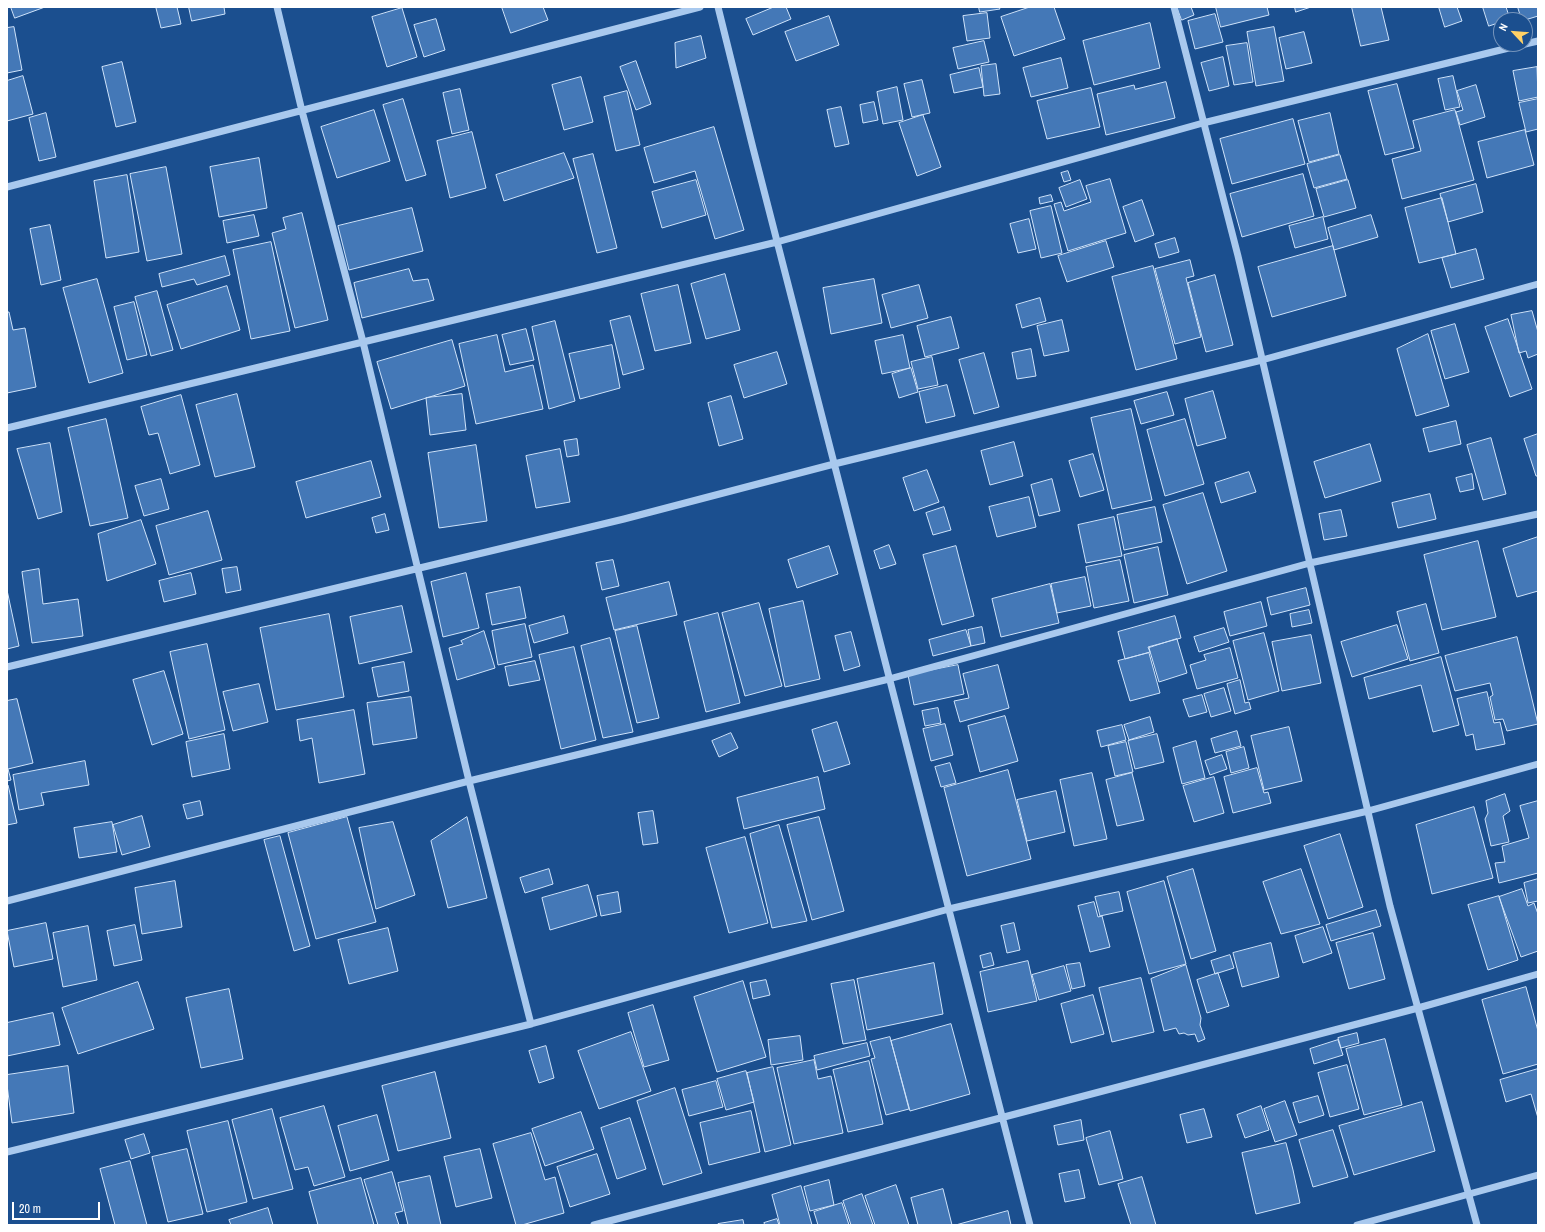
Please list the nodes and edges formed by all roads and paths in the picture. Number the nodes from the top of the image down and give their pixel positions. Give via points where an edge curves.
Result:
1 (277, 7) edge
2 (700, 7) edge
3 (718, 7) edge
4 (1174, 7) edge
5 (1493, 52) edge
6 (302, 111) junction
7 (1203, 123) junction
8 (7, 187) edge
9 (777, 242) junction
10 (1538, 284) edge
11 (363, 342) junction
12 (1262, 360) junction
13 (7, 428) edge
14 (834, 464) junction
15 (1538, 514) edge
16 (1310, 563) junction
17 (416, 568) junction
18 (7, 667) edge
19 (889, 679) junction
20 (1538, 764) edge
21 (469, 781) junction
22 (1368, 811) junction
23 (7, 901) edge
24 (949, 909) junction
25 (1538, 974) edge
26 (1418, 1008) junction
27 (531, 1024) junction
28 (1002, 1116) junction
29 (7, 1152) edge
30 (1538, 1175) edge
31 (1468, 1194) junction
32 (594, 1225) edge
33 (1030, 1225) edge
34 (1357, 1225) edge
35 (1476, 1225) edge

1 - 6 street
2 - 6 street
3 - 9 street
4 - 7 street
5 - 7 street
6 - 8 street
6 - 11 street
7 - 9 street
7 - 12 street
9 - 11 street
9 - 14 street
10 - 12 street
11 - 13 street
11 - 17 street
12 - 14 street
12 - 16 street
14 - 17 street via 624,519
14 - 19 street
15 - 16 street
16 - 19 street
16 - 22 street
17 - 18 street
17 - 21 street
19 - 21 street
19 - 24 street
20 - 22 street
21 - 23 street
21 - 27 street
22 - 24 street
22 - 26 street via 1390,906
24 - 27 street
24 - 28 street
25 - 26 street
26 - 28 street
26 - 31 street
27 - 29 street
28 - 32 street
28 - 33 street
30 - 31 street
31 - 34 street
31 - 35 street

